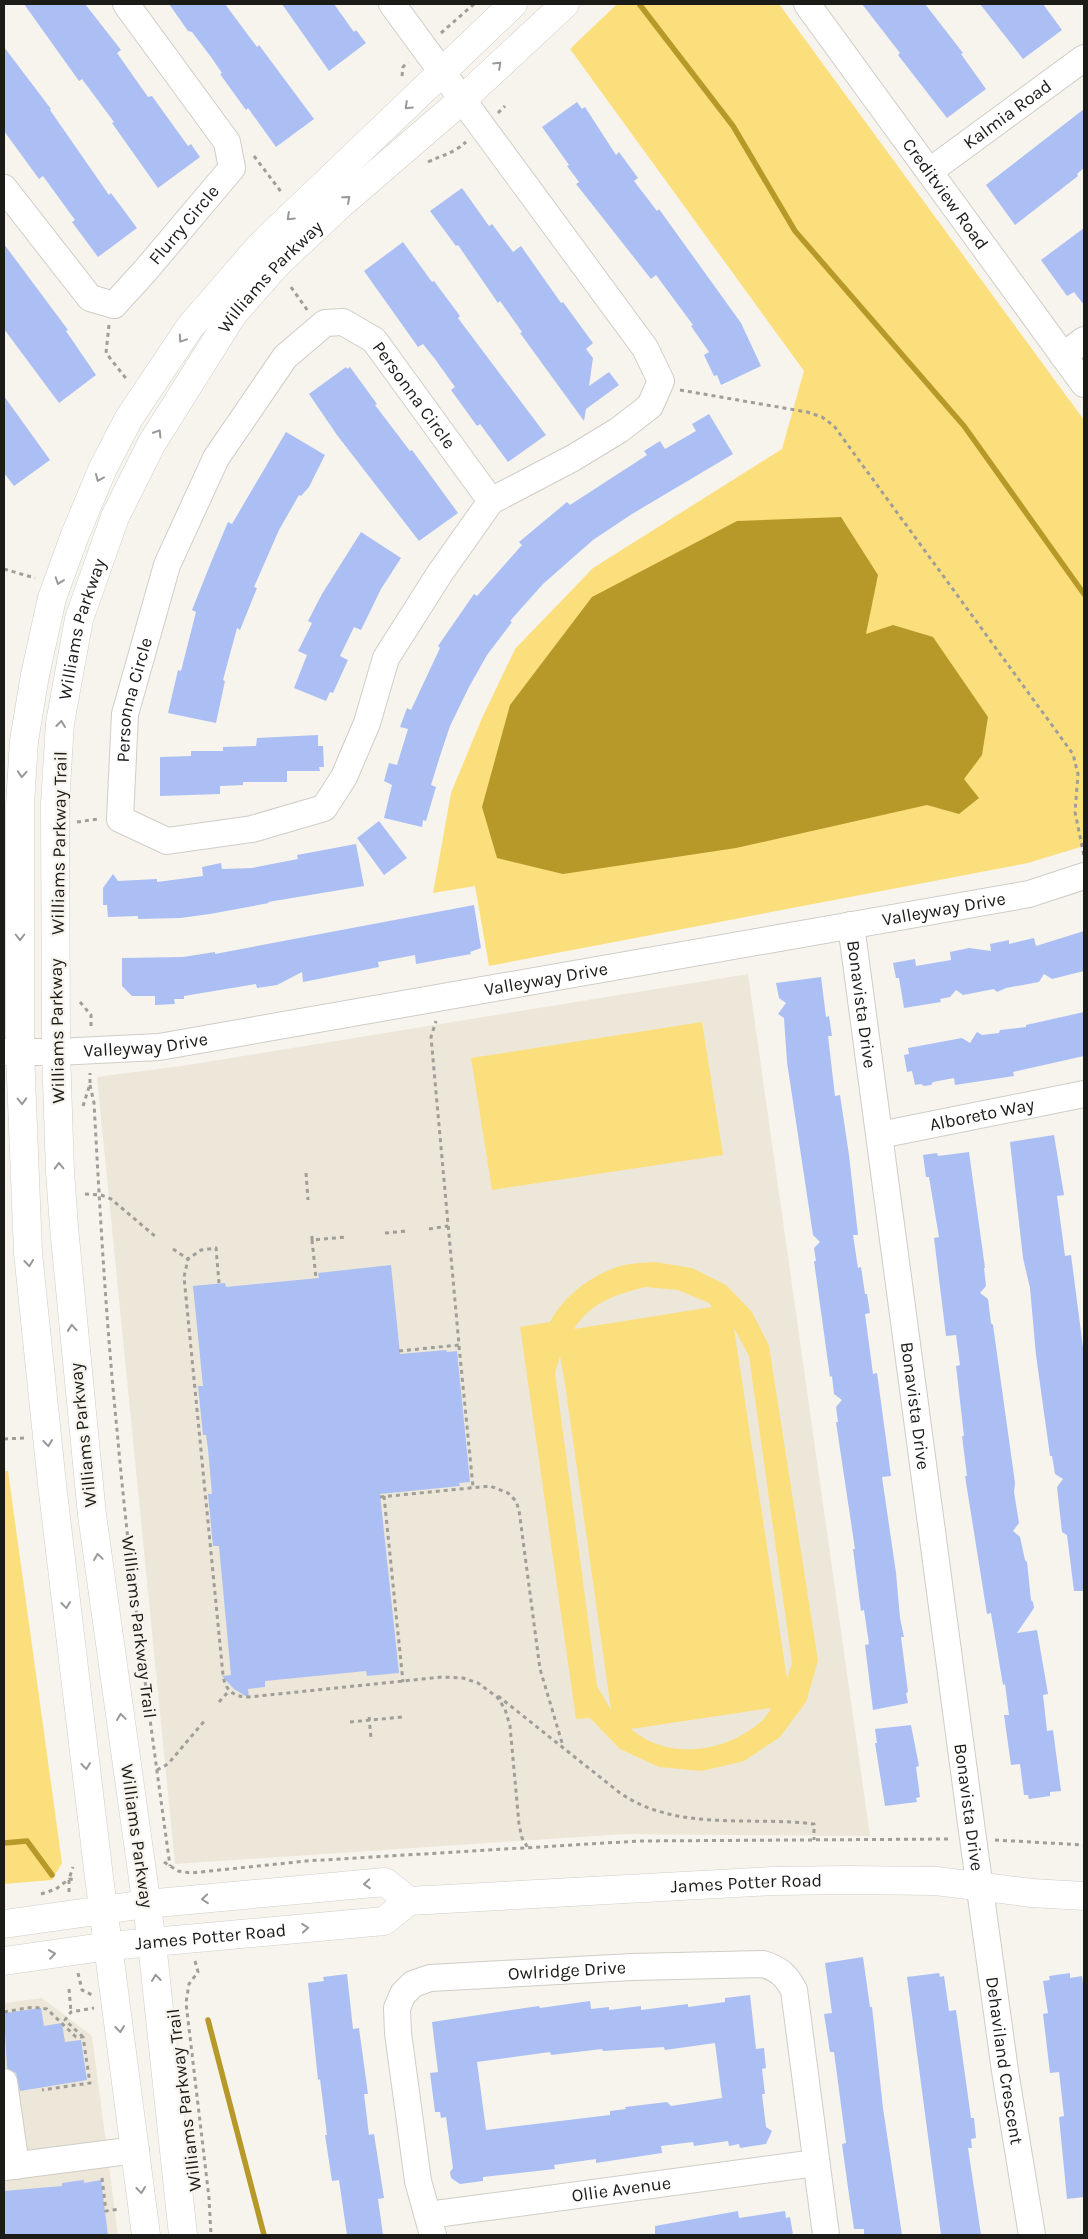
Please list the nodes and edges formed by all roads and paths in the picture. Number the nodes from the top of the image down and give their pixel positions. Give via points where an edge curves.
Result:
1 (126, 4) edge
2 (392, 4) edge
3 (474, 4) edge
4 (513, 4) edge
5 (565, 4) edge
6 (807, 4) edge
7 (454, 22) dead end
8 (1084, 58) edge
9 (443, 72) junction
10 (463, 99) junction
11 (229, 152) junction
12 (454, 153) dead end
13 (420, 168) dead end
14 (930, 171) junction
15 (4, 188) edge
16 (286, 200) dead end
17 (297, 280) dead end
18 (291, 287) junction
19 (285, 294) dead end
20 (110, 304) junction
21 (320, 327) junction
22 (1084, 340) edge
23 (1063, 356) junction
24 (1084, 384) edge
25 (132, 385) dead end
26 (657, 392) junction
27 (491, 501) junction
28 (4, 569) edge
29 (42, 581) dead end
30 (1084, 859) edge
31 (1084, 876) edge
32 (852, 926) junction
33 (76, 996) dead end
34 (445, 997) junction
35 (90, 1051) junction
36 (12, 1052) edge
37 (56, 1052) junction
38 (90, 1084) junction
39 (1084, 1094) edge
40 (81, 1113) dead end
41 (880, 1135) junction
42 (306, 1173) dead end
43 (84, 1185) dead end
44 (84, 1194) junction
45 (99, 1195) junction
46 (308, 1200) dead end
47 (85, 1204) dead end
48 (448, 1226) junction
49 (428, 1229) dead end
50 (407, 1231) dead end
51 (385, 1233) dead end
52 (156, 1237) dead end
53 (346, 1237) dead end
54 (173, 1249) dead end
55 (188, 1259) junction
56 (316, 1278) dead end
57 (219, 1283) dead end
58 (459, 1345) junction
59 (399, 1351) dead end
60 (32, 1438) dead end
61 (4, 1439) edge
62 (474, 1487) junction
63 (402, 1682) junction
64 (229, 1691) junction
65 (492, 1692) junction
66 (219, 1702) dead end
67 (403, 1716) dead end
68 (369, 1718) junction
69 (206, 1719) dead end
70 (350, 1722) dead end
71 (371, 1738) dead end
72 (563, 1746) junction
73 (157, 1770) junction
74 (939, 1839) dead end
75 (814, 1840) junction
76 (1008, 1840) dead end
77 (1084, 1845) edge
78 (528, 1848) junction
79 (162, 1859) dead end
80 (168, 1866) junction
81 (182, 1872) junction
82 (69, 1879) junction
83 (182, 1879) dead end
84 (77, 1881) dead end
85 (980, 1887) junction
86 (31, 1895) dead end
87 (68, 1896) dead end
88 (1084, 1896) edge
89 (409, 1901) junction
90 (146, 1904) junction
91 (104, 1911) junction
92 (4, 1924) edge
93 (152, 1943) junction
94 (109, 1946) junction
95 (4, 1961) edge
96 (195, 1966) dead end
97 (80, 1985) dead end
98 (69, 1989) dead end
99 (96, 1997) dead end
100 (95, 2008) dead end
101 (4, 2012) edge
102 (71, 2012) junction
103 (83, 2038) junction
104 (4, 2082) edge
105 (42, 2090) dead end
106 (136, 2150) junction
107 (816, 2163) junction
108 (10, 2167) edge
109 (102, 2178) dead end
110 (123, 2208) dead end
111 (430, 2225) edge
112 (146, 2235) edge
113 (183, 2235) edge
114 (211, 2235) edge
115 (826, 2235) edge
116 (1032, 2235) edge

1 - 11 street via 227,142
2 - 9 street
3 - 7 path
4 - 9 main road, Williams Parkway
10 -> 5 main road, Williams Parkway
6 - 14 street, Creditview Road
8 - 14 street, Kalmia Road
9 - 10 street
9 -> 36 main road, Williams Parkway via 260,246 228,283 184,336 129,418 103,468 52,598 24,741
10 - 26 street via 645,348 661,381
37 -> 10 main road, Williams Parkway via 55,804 60,723 79,619 115,517 152,443 234,314 298,244
11 - 16 path via 250,150
11 - 20 street, Flurry Circle via 232,168 145,271 114,305
12 - 13 path via 440,156
14 - 23 street, Creditview Road
15 - 20 street via 90,298
17 - 18 path
18 - 19 path
18 - 21 path
20 - 25 path via 106,353
21 - 27 street, Personna Circle via 324,323 343,322 374,340
21 - 27 street, Personna Circle via 285,357 216,458 167,565 125,714 120,819 167,842 252,830 324,808 344,777 367,723 386,658
22 - 23 street
23 - 24 street, Creditview Road
26 - 27 street, Personna Circle via 650,406 619,430
26 - 30 path via 676,389 807,412 834,426 1073,754 1078,774 1075,812
28 - 29 path
31 - 32 street, Valleyway Drive via 1029,894
32 - 34 street, Valleyway Drive
32 - 41 street, Bonavista Drive
33 - 35 path via 91,1015
34 - 35 street, Valleyway Drive via 158,1047
34 - 48 path via 430,1037
35 - 37 street, Valleyway Drive
35 - 38 path
36 - 37 street, Valleyway Drive
36 -> 91 main road, Williams Parkway via 28,1253 52,1484
90 -> 37 main road, Williams Parkway via 92,1516 76,1368 60,1172
38 - 40 path
38 - 45 path
39 - 41 street, Alboreto Way
41 - 85 street, Bonavista Drive
42 - 46 path
43 - 44 path
44 - 45 path
44 - 47 path
45 - 52 path via 112,1199
45 - 73 path via 116,1429
48 - 49 path
48 - 58 path
50 - 51 path
53 - 56 path via 312,1238
54 - 55 path
55 - 57 path via 201,1250 216,1248
55 - 64 path via 184,1271 185,1287 223,1675
58 - 59 path
58 - 62 path
60 - 61 path
62 - 63 path via 382,1496
62 - 72 path via 490,1486 503,1490 518,1505 540,1669
63 - 64 path via 248,1697
63 - 65 path via 463,1678 478,1682
64 - 66 path
65 - 72 path
65 - 78 path via 508,1714 519,1824
67 - 68 path
68 - 70 path
68 - 71 path
69 - 73 path via 168,1764
72 - 75 path via 638,1804 681,1818 814,1824
73 - 80 path
74 - 75 path
75 - 78 path via 638,1841
76 - 77 path
78 - 81 path
79 - 80 path
80 - 81 path
81 - 83 path
82 - 84 path
82 - 86 path via 56,1889
82 - 87 path
85 - 88 main road, James Potter Road
85 - 89 main road, James Potter Road via 936,1881 773,1881
85 - 116 street, Dehaviland Crescent
89 -> 90 main road via 385,1882
93 -> 89 main road, James Potter Road via 384,1921
90 - 91 main road
90 - 93 main road, Williams Parkway
91 - 92 main road
91 - 94 main road, Williams Parkway
93 - 94 main road, James Potter Road
113 -> 93 main road, Williams Parkway
95 -> 94 main road, James Potter Road
94 -> 106 main road, Williams Parkway
96 - 114 path, Williams Parkway Trail via 198,1972 189,1984 186,2003
97 - 99 path via 82,1990
98 - 102 path
100 - 102 path
101 - 103 path via 33,2007 47,2009 76,2036
102 - 103 path via 65,2020
103 - 105 path via 90,2083
104 - 108 street via 10,2125
106 - 108 street
106 -> 112 main road, Williams Parkway
107 - 111 street, Ollie Avenue
107 - 111 street, Owlridge Drive via 794,1990 787,1976 777,1968 763,1964 632,1967 430,1978 413,1984 403,1994 397,2008 418,2181
107 - 115 street, Owlridge Drive
109 - 110 path via 106,2210

